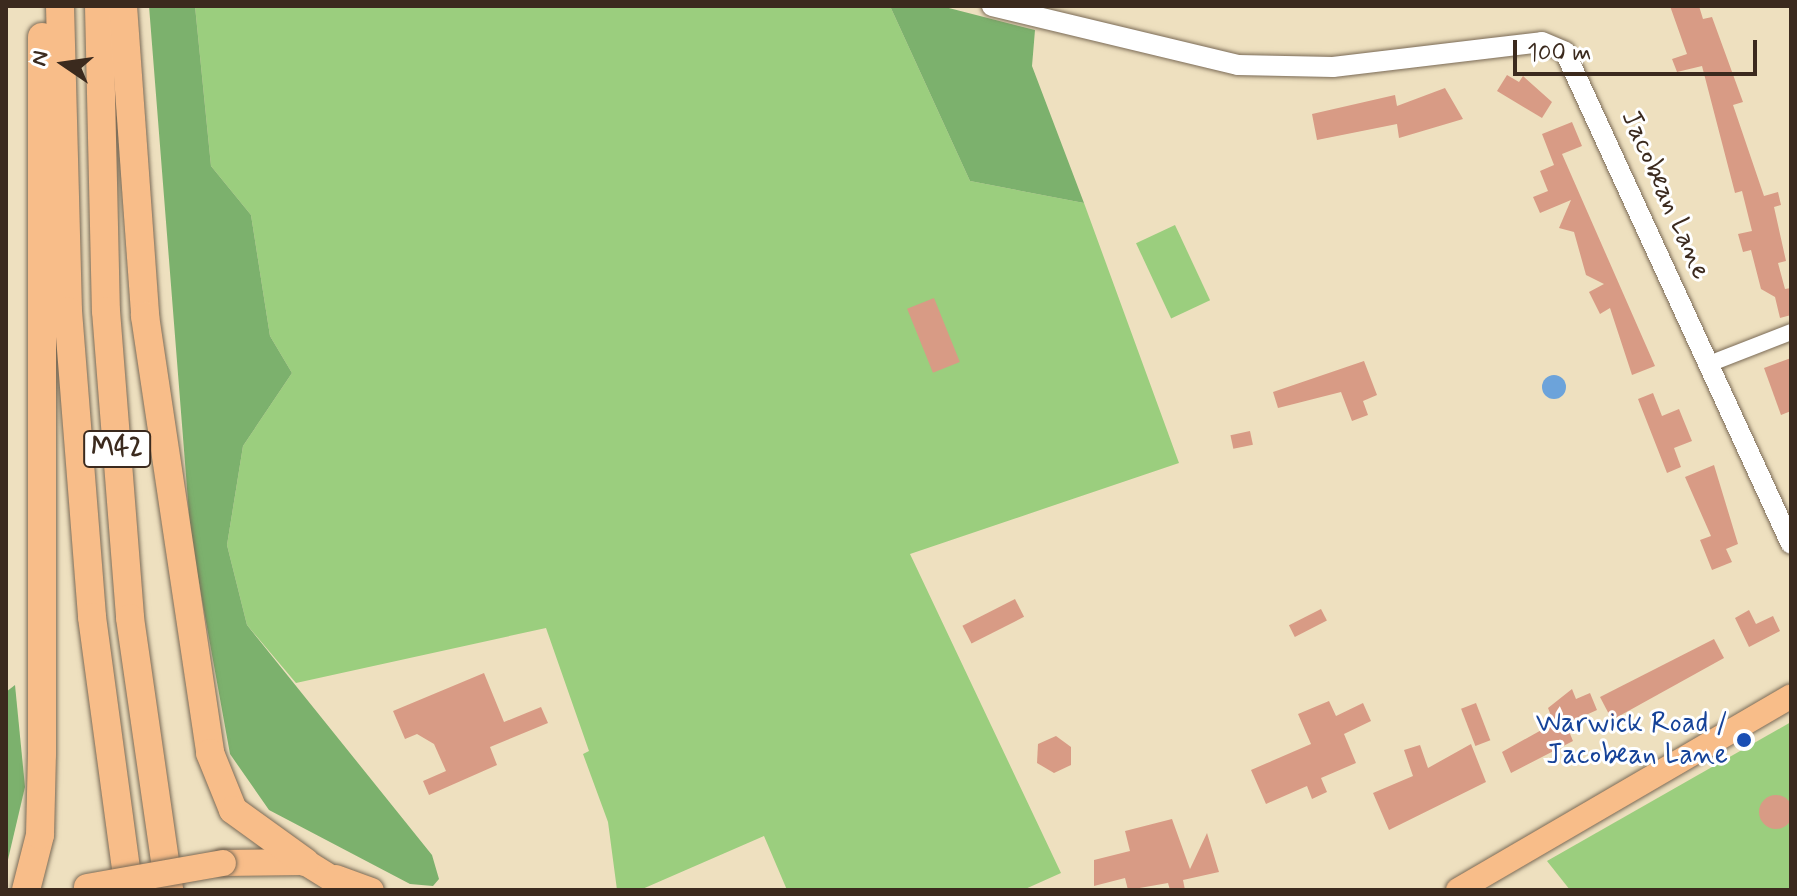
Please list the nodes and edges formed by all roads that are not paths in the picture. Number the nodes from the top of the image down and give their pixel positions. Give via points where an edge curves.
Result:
1 (41, 6) edge
2 (60, 6) edge
3 (99, 6) edge
4 (123, 6) edge
5 (992, 6) edge
6 (1791, 332) edge
7 (1709, 364) junction
8 (1791, 544) edge
9 (1791, 696) edge
10 (305, 862) junction
11 (343, 883) edge
12 (84, 888) edge
13 (26, 890) edge
14 (129, 890) edge
15 (169, 890) edge
16 (372, 890) edge
17 (1458, 890) edge

1 - 13 highway via 42,754 40,835
2 - 14 highway, M42 via 68,311 92,617
3 - 15 highway, M42 via 118,464 130,618
4 - 10 highway via 145,316 210,753 233,810
5 - 7 street, Jacobean Lane via 1238,65 1333,67 1542,42 1565,52
6 - 7 street
7 - 8 street, Jacobean Lane
9 - 17 main road
10 - 11 highway
10 - 12 highway, bridge via 223,863
11 - 16 main road

